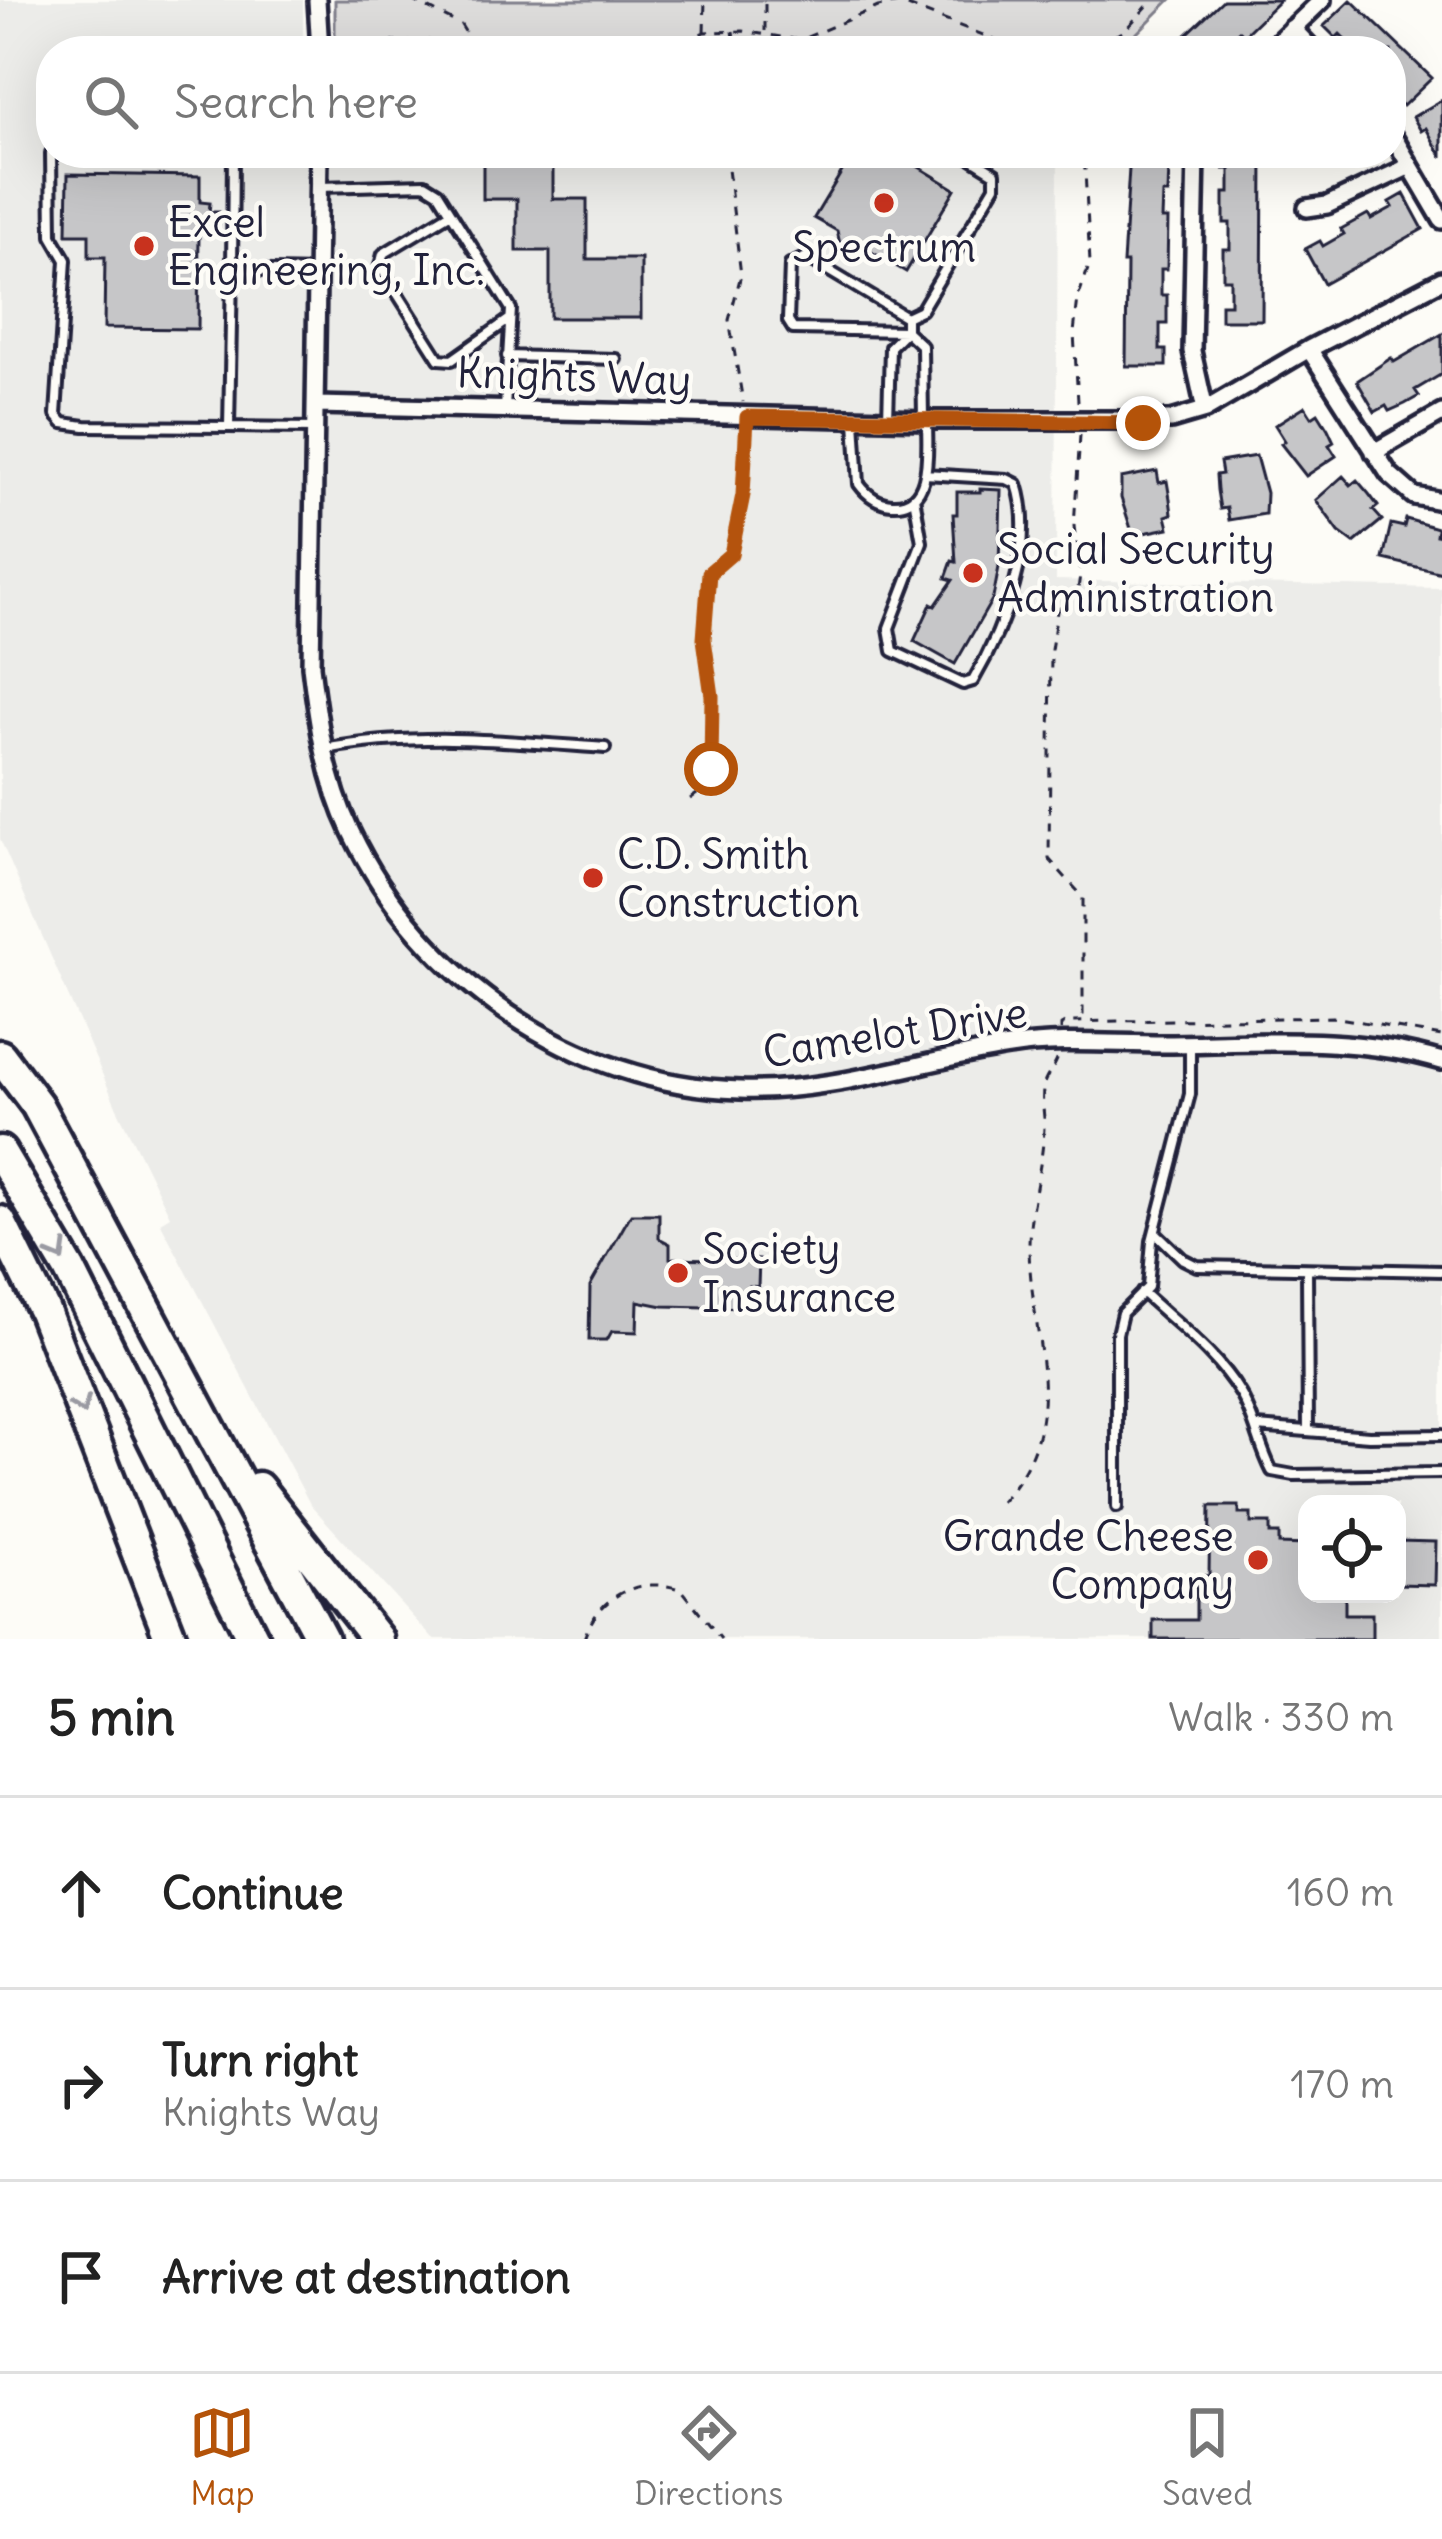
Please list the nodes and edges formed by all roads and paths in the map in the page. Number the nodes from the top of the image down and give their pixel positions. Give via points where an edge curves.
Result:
1 (317, 0) edge
2 (412, 0) edge
3 (705, 0) edge
4 (765, 0) edge
5 (1153, 0) edge
6 (1322, 0) edge
7 (1292, 28) junction
8 (733, 31) junction
9 (704, 32) junction
10 (765, 32) junction
11 (319, 36) edge
12 (467, 36) edge
13 (697, 36) edge
14 (734, 36) edge
15 (782, 36) edge
16 (809, 36) edge
17 (986, 36) edge
18 (1116, 36) edge
19 (1284, 36) edge
20 (1300, 36) edge
21 (1406, 163) edge
22 (1408, 167) joint
23 (51, 168) edge
24 (233, 168) edge
25 (319, 168) edge
26 (728, 168) edge
27 (987, 168) edge
28 (1085, 168) edge
29 (1196, 168) edge
30 (1406, 168) edge
31 (319, 187) junction
32 (1307, 208) dead end
33 (452, 213) junction
34 (1442, 220) edge
35 (232, 270) junction
36 (318, 272) junction
37 (1442, 280) edge
38 (905, 317) junction
39 (510, 318) junction
40 (906, 332) junction
41 (1310, 349) junction
42 (507, 356) junction
43 (616, 359) dead end
44 (317, 405) junction
45 (1204, 410) junction
46 (505, 411) junction
47 (1442, 413) edge
48 (747, 417) junction
49 (855, 418) junction
50 (888, 419) junction
51 (925, 420) junction
52 (1081, 422) junction
53 (230, 427) junction
54 (316, 428) junction
55 (1374, 452) junction
56 (926, 474) junction
57 (914, 497) junction
58 (1442, 501) edge
59 (605, 748) dead end
60 (323, 749) junction
61 (690, 799) dead end
62 (1083, 1022) junction
63 (1442, 1036) edge
64 (1059, 1044) junction
65 (1190, 1044) junction
66 (0, 1056) edge
67 (1442, 1061) edge
68 (0, 1152) edge
69 (0, 1222) edge
70 (1155, 1233) junction
71 (113, 1246) junction
72 (1442, 1270) edge
73 (1307, 1271) junction
74 (1142, 1292) junction
75 (1257, 1427) junction
76 (1308, 1432) junction
77 (1442, 1435) edge
78 (1442, 1473) edge
79 (1001, 1502) dead end
80 (1117, 1508) dead end
81 (171, 1639) edge
82 (253, 1639) edge
83 (322, 1639) edge
84 (377, 1639) edge
85 (584, 1639) edge
86 (721, 1639) edge

1 - 11 street
2 - 12 path
3 - 9 path
4 - 10 path
5 - 18 path
6 - 7 street
7 - 19 street
7 - 20 street
8 - 9 path
8 - 10 path
8 - 14 path
9 - 13 path
10 - 15 path
16 - 17 path via 900,3
21 - 22 street
22 - 34 street
23 - 53 lane via 52,236 66,260 56,415 85,426
24 - 35 lane
25 - 31 street, Camelot Drive
26 - 48 path via 741,274 730,320
27 - 38 lane via 995,186 921,310
28 - 52 path via 1090,263 1074,333
29 - 45 street via 1192,351
30 - 32 street
31 - 33 lane via 425,184
31 - 36 street, Camelot Drive
33 - 39 lane
33 - 39 lane via 382,254 380,266 440,359 452,360
35 - 36 lane
35 - 53 lane
36 - 44 street, Camelot Drive
37 - 41 street, Knights Way
38 - 40 lane
38 - 40 lane via 814,260 790,265 794,329
39 - 42 lane
40 - 50 lane via 890,346
40 - 51 lane via 922,346
41 - 45 street, Knights Way
41 - 55 street
42 - 43 lane
42 - 46 lane
44 - 46 street, Knights Way
44 - 54 street, Camelot Drive
45 - 52 street, Knights Way via 1143,423
46 - 48 street, Knights Way
47 - 55 street
48 - 49 street, Knights Way
48 - 61 path via 731,554 709,573 710,785
49 - 50 street, Knights Way
49 - 57 lane via 862,489 884,503
50 - 51 street, Knights Way
51 - 52 street, Knights Way
51 - 56 lane
52 - 62 path via 1074,526 1080,575 1057,611 1052,650 1049,859 1083,897
53 - 54 lane
54 - 60 street, Camelot Drive via 311,666
55 - 58 street via 1414,496
56 - 57 lane
56 - 57 lane via 1007,479 1022,499 1018,584 974,681 963,684 893,651 889,628 922,542
59 - 60 lane via 434,736
60 - 64 street, Camelot Drive via 375,877 423,939 456,975 561,1044 664,1080 742,1090 826,1084
62 - 63 path via 1333,1018
62 - 64 path via 1061,1024
64 - 65 street, Camelot Drive
64 - 79 path via 1044,1092 1045,1143 1029,1243 1046,1370 1042,1406 1032,1456
65 - 67 street, Camelot Drive via 1335,1043
65 - 70 lane via 1190,1094
66 - 71 highway via 37,1105
68 -> 82 highway via 69,1269
69 -> 81 highway via 44,1311
70 - 73 lane via 1197,1266
70 - 74 lane
71 - 83 highway
71 - 84 highway via 256,1485
72 - 73 lane
73 - 76 lane
74 - 75 lane via 1239,1390
74 - 80 lane via 1122,1313 1117,1334
75 - 76 lane
75 - 78 lane via 1272,1472
76 - 77 lane
85 - 86 path via 608,1599 651,1586 682,1590

